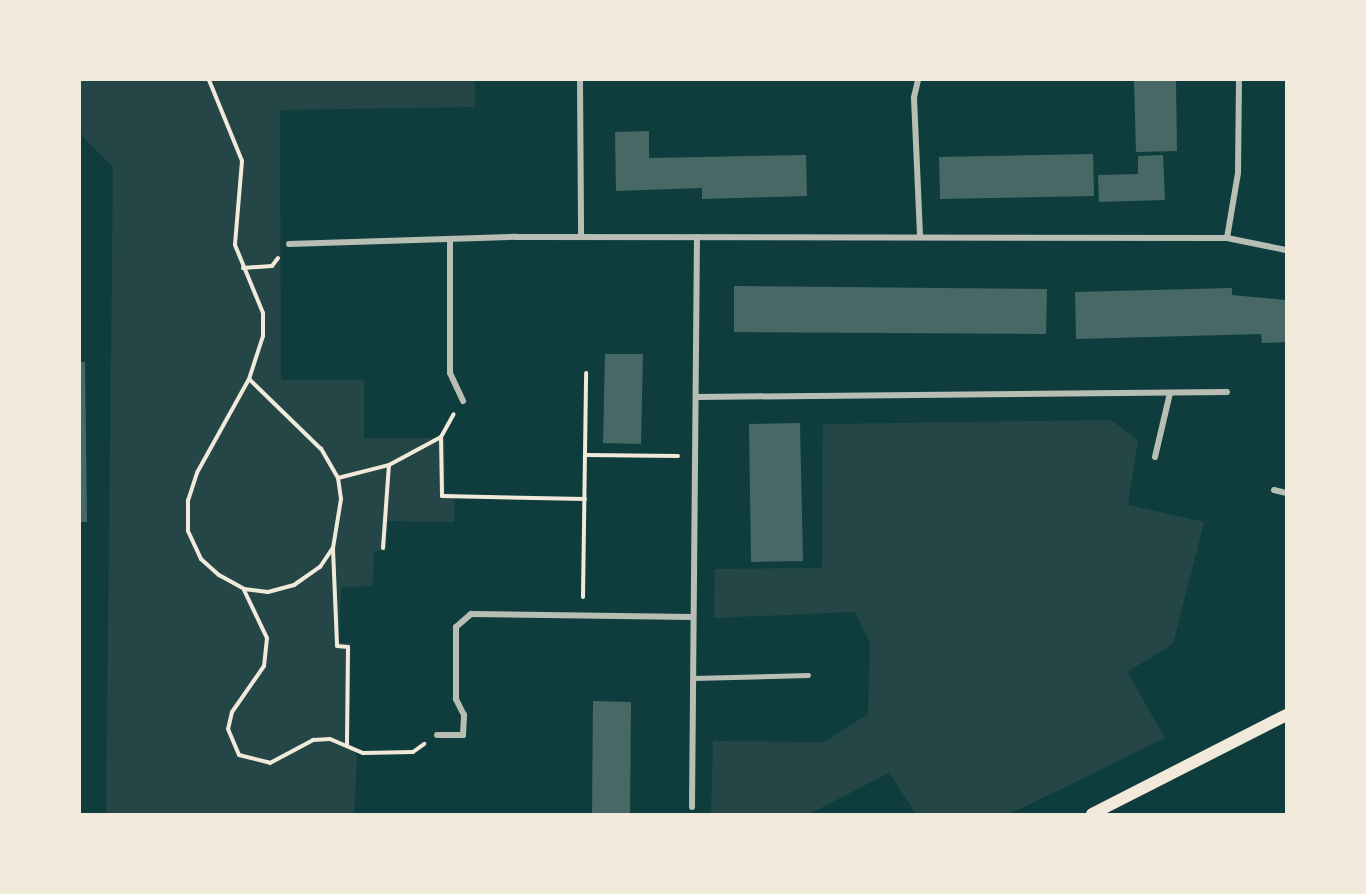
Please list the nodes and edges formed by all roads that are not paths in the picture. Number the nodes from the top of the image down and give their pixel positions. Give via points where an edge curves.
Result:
1 (580, 80) edge
2 (918, 80) edge
3 (1239, 80) edge
4 (581, 237) junction
5 (698, 237) junction
6 (920, 237) junction
7 (1227, 238) junction
8 (450, 239) junction
9 (289, 244) road end
10 (1287, 250) edge
11 (1227, 392) dead end
12 (1170, 393) junction
13 (697, 397) junction
14 (464, 402) dead end
15 (1155, 457) dead end
16 (1274, 490) dead end
17 (1287, 493) edge
18 (692, 617) junction
19 (808, 675) dead end
20 (693, 678) junction
21 (1287, 715) edge
22 (437, 735) road end
23 (692, 807) dead end
24 (1092, 814) edge

1 - 4 street
2 - 6 street
3 - 7 street via 1238,173
4 - 5 street
4 - 8 street
5 - 6 street
5 - 13 street
6 - 7 street
7 - 10 street
8 - 9 street
8 - 14 street via 450,373
11 - 12 street
12 - 13 street
12 - 15 street
13 - 18 street
16 - 17 street
18 - 20 street
18 - 22 street via 471,614 456,627 456,699 464,715 463,735
19 - 20 lane
20 - 23 street
21 - 24 main road

